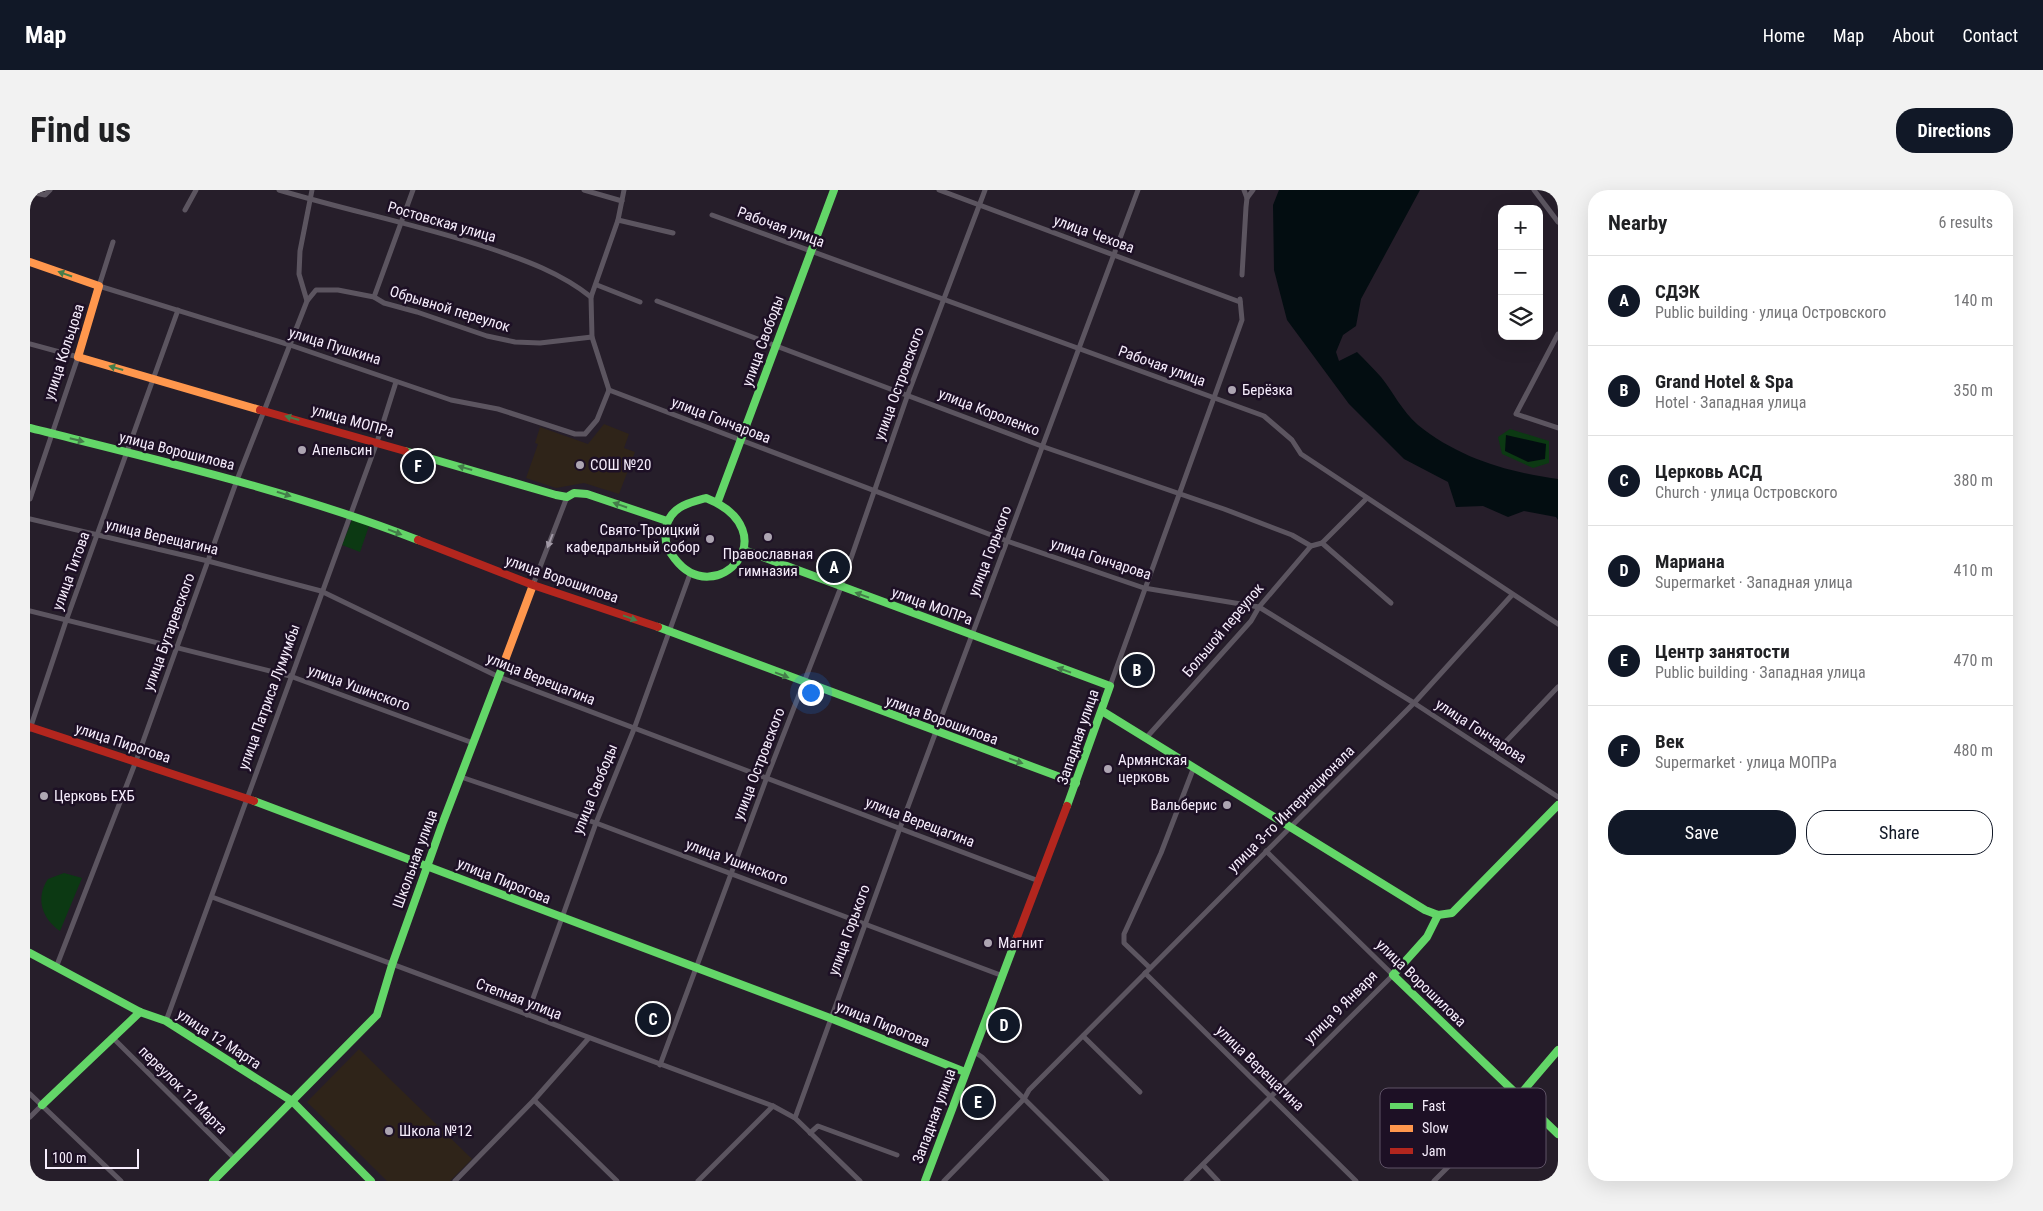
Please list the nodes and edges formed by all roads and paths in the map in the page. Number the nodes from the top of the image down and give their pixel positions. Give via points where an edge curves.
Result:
1 (50, 190) edge
2 (196, 190) edge
3 (279, 190) edge
4 (312, 190) edge
5 (413, 190) edge
6 (584, 190) edge
7 (624, 190) edge
8 (834, 190) edge
9 (939, 190) edge
10 (985, 190) edge
11 (1138, 190) edge
12 (1244, 190) edge
13 (1253, 190) edge
14 (1534, 190) edge
15 (30, 192) edge
16 (1247, 198) junction
17 (311, 200) junction
18 (622, 201) junction
19 (979, 205) junction
20 (185, 210) dead end
21 (712, 215) dead end
22 (618, 220) junction
23 (1558, 222) edge
24 (401, 223) junction
25 (673, 233) dead end
26 (113, 242) dead end
27 (811, 251) junction
28 (1113, 255) junction
29 (30, 262) edge
30 (1242, 275) dead end
31 (596, 285) junction
32 (99, 286) junction
33 (374, 297) junction
34 (591, 297) junction
35 (944, 300) junction
36 (1240, 300) joint
37 (306, 301) junction
38 (657, 301) dead end
39 (640, 302) dead end
40 (178, 310) junction
41 (1558, 334) edge
42 (592, 337) junction
43 (30, 344) edge
44 (290, 345) junction
45 (776, 345) junction
46 (1079, 349) junction
47 (78, 357) junction
48 (154, 378) junction
49 (396, 382) junction
50 (609, 390) junction
51 (908, 394) junction
52 (1215, 398) junction
53 (265, 410) junction
54 (30, 428) edge
55 (1558, 428) edge
56 (52, 433) junction
57 (740, 441) junction
58 (377, 442) junction
59 (1044, 447) junction
60 (128, 452) junction
61 (237, 480) junction
62 (874, 491) junction
63 (1179, 493) junction
64 (567, 497) junction
65 (30, 499) edge
66 (1366, 499) junction
67 (718, 501) junction
68 (350, 514) junction
69 (30, 519) edge
70 (667, 521) junction
71 (97, 535) junction
72 (1007, 541) junction
73 (1322, 543) junction
74 (1311, 546) junction
75 (744, 550) junction
76 (208, 560) junction
77 (690, 574) junction
78 (533, 585) junction
79 (841, 587) junction
80 (1144, 588) junction
81 (321, 591) junction
82 (1512, 595) junction
83 (1390, 603) dead end
84 (1259, 608) junction
85 (30, 611) edge
86 (66, 621) junction
87 (1558, 624) edge
88 (669, 632) junction
89 (971, 636) junction
90 (176, 647) junction
91 (290, 676) junction
92 (499, 677) junction
93 (803, 683) junction
94 (1110, 686) junction
95 (1558, 687) edge
96 (1414, 703) junction
97 (1102, 711) junction
98 (30, 727) edge
99 (634, 729) junction
100 (936, 732) junction
101 (1146, 738) junction
102 (473, 744) junction
103 (1494, 754) junction
104 (136, 761) junction
105 (1194, 767) junction
106 (461, 777) junction
107 (767, 777) junction
108 (1076, 784) junction
109 (1558, 797) edge
110 (247, 799) junction
111 (1558, 805) edge
112 (596, 823) junction
113 (1291, 826) junction
114 (900, 828) junction
115 (1266, 851) junction
116 (427, 867) junction
117 (732, 873) junction
118 (1039, 881) junction
119 (212, 897) junction
120 (1438, 916) junction
121 (562, 919) junction
122 (865, 923) junction
123 (30, 953) edge
124 (57, 965) junction
125 (392, 965) junction
126 (696, 967) junction
127 (1150, 968) junction
128 (1145, 973) junction
129 (1393, 975) junction
130 (1003, 976) junction
131 (140, 1012) junction
132 (527, 1015) junction
133 (830, 1018) junction
134 (166, 1021) junction
135 (1083, 1036) junction
136 (113, 1038) junction
137 (588, 1039) junction
138 (1558, 1050) edge
139 (973, 1051) junction
140 (660, 1064) junction
141 (965, 1072) junction
142 (1509, 1088) edge
143 (1526, 1088) edge
144 (1140, 1092) dead end
145 (30, 1094) edge
146 (1271, 1096) junction
147 (1024, 1099) junction
148 (534, 1100) junction
149 (292, 1102) junction
150 (42, 1105) junction
151 (773, 1106) junction
152 (30, 1117) edge
153 (795, 1118) junction
154 (1546, 1123) edge
155 (810, 1133) junction
156 (1558, 1134) edge
157 (897, 1155) dead end
158 (235, 1159) junction
159 (1203, 1164) junction
160 (1447, 1168) edge
161 (121, 1181) edge
162 (214, 1181) edge
163 (371, 1181) edge
164 (455, 1181) edge
165 (617, 1181) edge
166 (698, 1181) edge
167 (860, 1181) edge
168 (925, 1181) edge
169 (944, 1181) edge
170 (1107, 1181) edge
171 (1186, 1181) edge
172 (1218, 1181) edge
173 (1356, 1181) edge
174 (1434, 1181) edge

1 - 15 street via 45,195
2 - 20 street
3 - 17 street, Ростовская улица
4 - 17 street
5 - 24 street
6 - 18 street
7 - 18 street
8 - 27 street, улица Свободы
9 - 19 street, улица Чехова
10 - 19 street, улица Островского
11 - 28 street, улица Горького
12 - 16 street
13 - 16 street
14 - 23 street
16 - 30 street
17 - 24 street, Ростовская улица
17 - 37 street via 300,251 299,274
18 - 22 street
19 - 28 street, улица Чехова
19 - 35 street, улица Островского
21 - 27 street, Рабочая улица
22 - 25 street
22 - 31 street
24 - 33 street
24 - 34 street, Ростовская улица via 466,240 537,265 576,285
26 - 32 street, улица Кольцова
27 - 35 street, Рабочая улица
27 - 45 street, улица Свободы
28 - 36 street, улица Чехова
28 - 46 street, улица Горького
32 -> 29 street, улица Пушкина
31 - 34 street
31 - 39 street
32 - 40 street, улица Пушкина
32 - 47 street, улица Кольцова
33 - 37 street, Обрывной переулок via 338,290 316,290
33 - 42 street, Обрывной переулок via 487,336 515,342 540,343
34 - 42 street
35 - 46 street, Рабочая улица
35 - 51 street, улица Островского
36 - 52 street, Западная улица via 1242,320
37 - 44 street, улица Бутаревского
38 - 45 street, улица Короленко
40 - 44 street, улица Пушкина
40 - 48 street, улица Титова
41 - 55 street via 1516,414
42 - 50 street
43 - 47 street, улица МОПРа
44 - 49 street, улица Пушкина via 384,375
44 - 53 street, улица Бутаревского
45 - 51 street, улица Короленко
45 - 57 street, улица Свободы
46 - 52 street, Рабочая улица
46 - 59 street, улица Горького
48 -> 47 street, улица МОПРа
47 - 56 street, улица Кольцова
48 - 53 street, улица МОПРа
48 - 60 street, улица Титова
49 - 50 street, улица Пушкина via 580,434 586,434 593,428
49 - 58 street, улица Патриса Лумумбы
50 - 57 street, улица Гончарова
51 - 59 street, улица Короленко
51 - 62 street, улица Островского
52 - 63 street, Западная улица
52 - 66 street, Рабочая улица via 1264,416 1292,440 1301,454
58 -> 53 street, улица МОПРа
53 - 61 street, улица Бутаревского
54 - 56 street, улица Ворошилова
56 -> 60 street, улица Ворошилова
56 - 65 street, улица Кольцова
57 - 62 street, улица Гончарова
57 - 67 street, улица Свободы
64 -> 58 street, улица МОПРа
58 - 68 street, улица Патриса Лумумбы
59 - 63 street, улица Короленко
59 - 72 street, улица Горького
60 - 61 street, улица Ворошилова
60 - 71 street, улица Титова
61 -> 68 street, улица Ворошилова
61 - 76 street, улица Бутаревского
62 - 72 street, улица Гончарова
62 - 79 street, улица Островского
63 - 74 street, улица Короленко via 1292,535
63 - 80 street, Западная улица
70 -> 64 street, улица МОПРа via 586,494 574,493
64 -> 78 street, Школьная улица
66 - 73 street
66 - 82 street, Рабочая улица
67 - 70 street via 706,498 681,504
67 - 75 street via 743,528
68 -> 78 street, улица Ворошилова
68 - 81 street, улица Патриса Лумумбы
69 - 71 street, улица Верещагина
70 - 77 street via 664,533 670,554
71 - 76 street, улица Верещагина
71 - 86 street, улица Титова
72 - 80 street, улица Гончарова
72 - 89 street, улица Горького
73 - 74 street
73 - 83 street
74 - 84 street, Большой переулок
75 - 77 street via 734,567 725,572 711,577
75 - 79 street, улица МОПРа
76 - 81 street, улица Верещагина
76 - 90 street, улица Бутаревского
77 - 88 street, улица Свободы
78 -> 88 street, улица Ворошилова
78 - 92 street, Школьная улица
89 -> 79 street, улица МОПРа
79 - 93 street, улица Островского
80 - 84 street, улица Гончарова
80 - 94 street, Западная улица
81 - 91 street, улица Патриса Лумумбы
81 - 92 street, улица Верещагина
82 - 87 street, Рабочая улица
82 - 96 street, улица 3-го Интернационала
84 - 96 street, улица Гончарова
84 - 101 street, Большой переулок
85 - 86 street, улица Ушинского
86 - 90 street, улица Ушинского
86 - 98 street, улица Титова
88 -> 93 street, улица Ворошилова
88 - 99 street, улица Свободы
94 -> 89 street, улица МОПРа
89 - 100 street, улица Горького
90 - 91 street, улица Ушинского
90 - 104 street, улица Бутаревского
91 - 102 street, улица Ушинского
91 - 110 street, улица Патриса Лумумбы
92 - 99 street, улица Верещагина
92 - 102 street, Школьная улица
93 - 100 street, улица Ворошилова
93 - 107 street, улица Островского
94 - 97 street, Западная улица
95 - 103 street
96 - 103 street, улица Гончарова
96 - 113 street, улица 3-го Интернационала
97 - 101 street
97 - 108 street, Западная улица
98 - 104 street, улица Пирогова
99 - 107 street, улица Верещагина
99 - 112 street, улица Свободы
100 -> 108 street, улица Ворошилова
100 - 114 street, улица Горького
101 - 105 street
102 - 106 street, Школьная улица
103 - 109 street, улица Гончарова
104 - 110 street, улица Пирогова
104 - 124 street, улица Бутаревского
105 - 113 street
105 - 127 street via 1161,853 1123,937 1124,943
106 - 112 street, улица Ушинского
106 - 116 street, Школьная улица
107 - 114 street, улица Верещагина
107 - 117 street, улица Островского
108 - 118 street, Западная улица
110 - 116 street, улица Пирогова
110 - 119 street, улица Патриса Лумумбы
111 - 120 street via 1452,913
112 - 117 street, улица Ушинского
112 - 121 street, улица Свободы
113 - 115 street, улица 3-го Интернационала
113 - 120 street
114 - 118 street, улица Верещагина
114 - 122 street, улица Горького
115 - 127 street, улица 3-го Интернационала
115 - 129 street, улица Ворошилова
116 - 121 street, улица Пирогова
116 - 125 street, Школьная улица
117 - 122 street, улица Ушинского
117 - 126 street, улица Островского
118 - 130 street, Западная улица
119 - 125 street, Степная улица
119 - 134 street, улица Патриса Лумумбы
120 - 129 street, улица 9 Января via 1427,937
121 - 126 street, улица Пирогова
121 - 132 street, улица Свободы
122 - 130 street, улица Ушинского
122 - 133 street, улица Горького
123 - 124 street, улица 12 Марта
124 - 131 street, улица 12 Марта
125 - 132 street, Степная улица
125 - 149 street, Школьная улица via 377,1015
126 - 133 street, улица Пирогова
126 - 140 street, улица Островского
127 - 128 street, улица 3-го Интернационала
128 - 135 street, улица 3-го Интернационала
128 - 146 street, улица Верещагина
129 - 142 street, улица Ворошилова
129 - 146 street, улица 9 Января
130 - 139 street, Западная улица
131 - 134 street, улица 12 Марта
131 - 136 street
132 - 137 street, Степная улица
133 - 141 street, улица Пирогова
133 - 153 street, улица Горького
134 - 149 street, улица 12 Марта
135 - 144 street
135 - 147 street, улица 3-го Интернационала via 1029,1090
136 - 150 street
136 - 158 street, переулок 12 Марта
137 - 140 street, Степная улица
137 - 148 street
138 - 143 street
139 - 141 street, Западная улица
139 - 147 street
140 - 151 street, Степная улица
141 - 168 street, Западная улица
145 - 150 street
146 - 159 street, улица 9 Января
146 - 173 street, улица Верещагина
147 - 169 street, улица 3-го Интернационала
147 - 170 street
148 - 164 street
148 - 165 street
149 - 158 street, Школьная улица
149 - 163 street, улица 12 Марта
150 - 152 street
150 - 161 street
151 - 153 street, Степная улица
151 - 166 street
153 - 155 street, Степная улица
154 - 156 street, улица Ворошилова
155 - 157 street via 818,1126
155 - 167 street, Степная улица
158 - 162 street, Школьная улица
159 - 171 street, улица 9 Января
159 - 172 street
160 - 174 street

